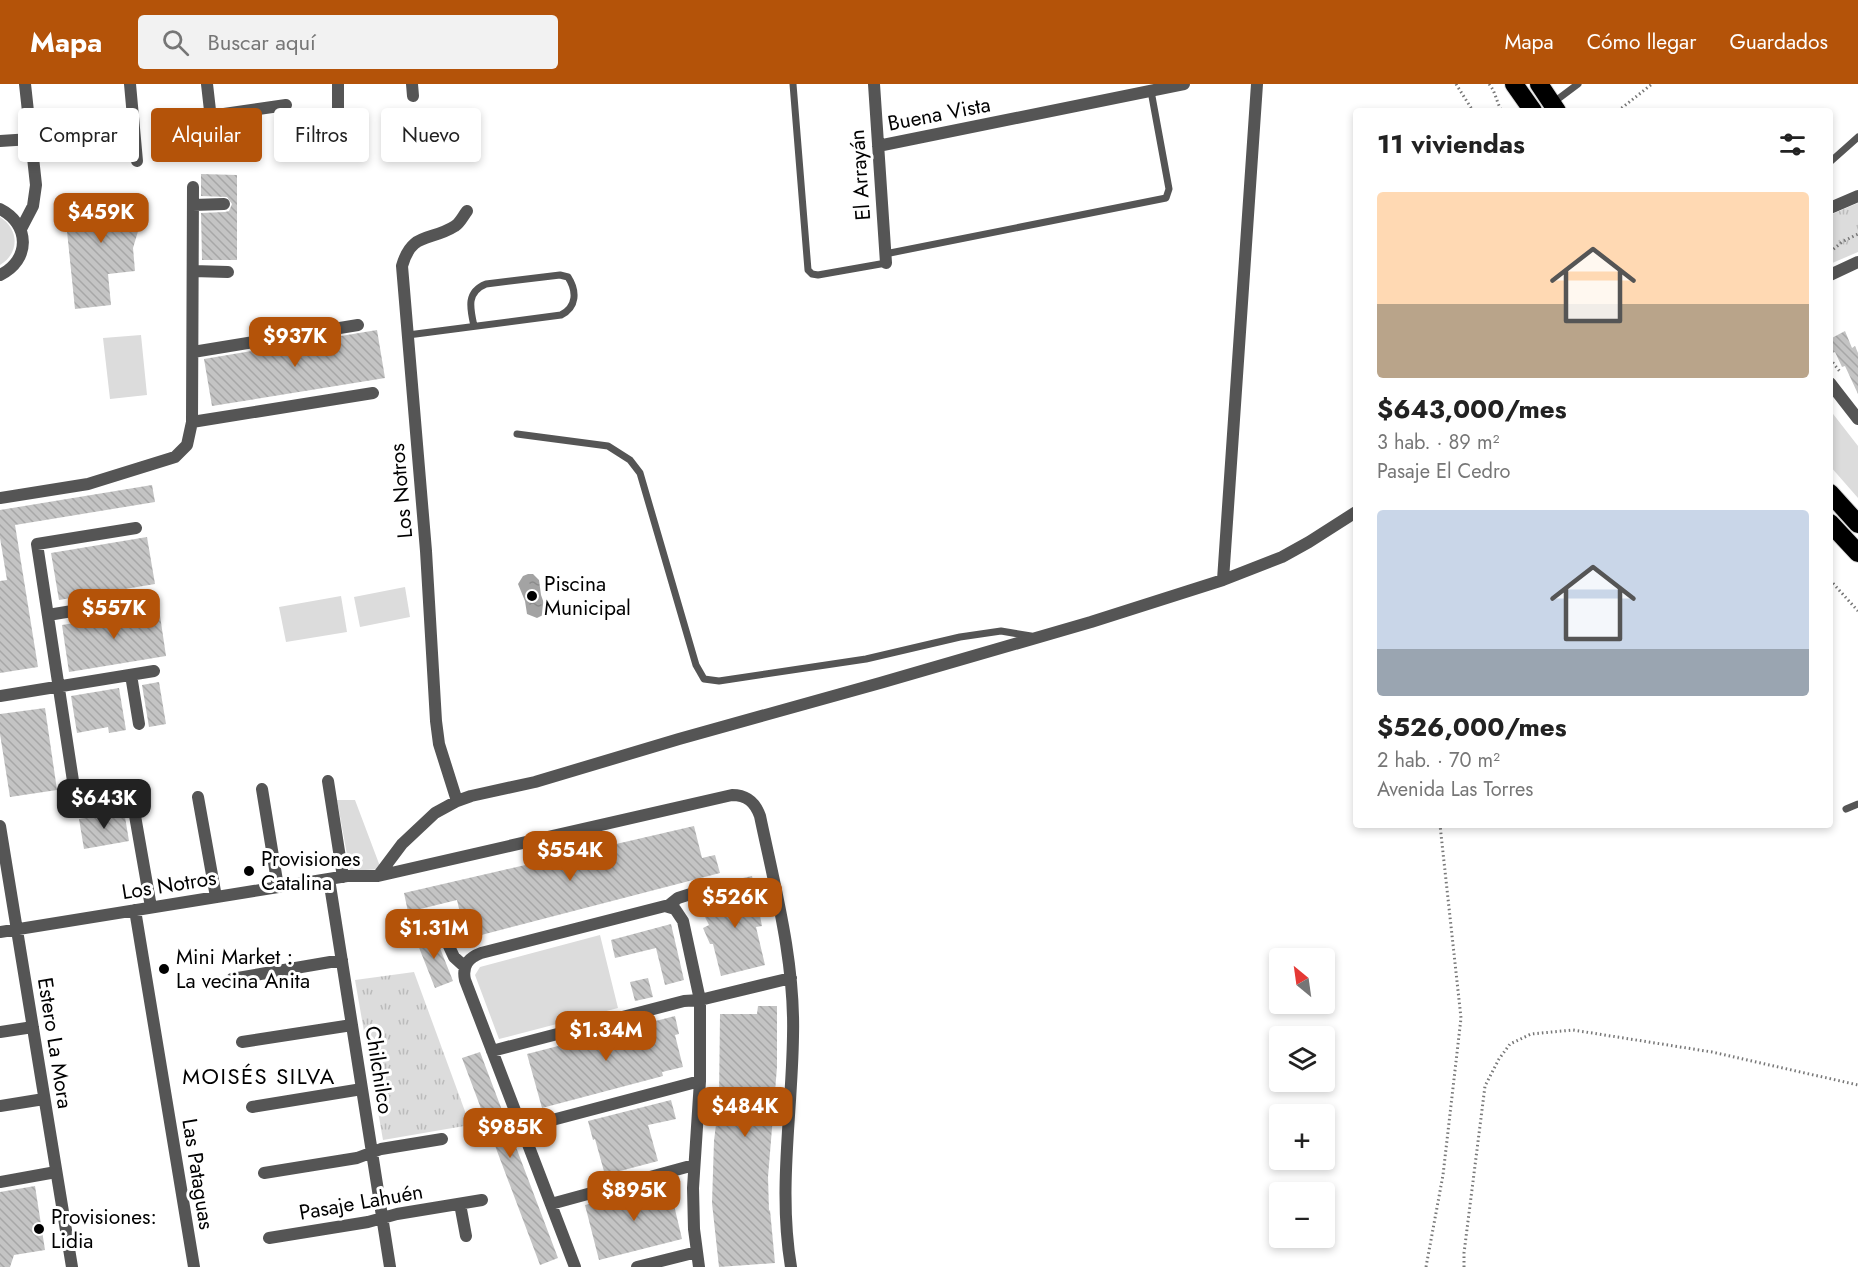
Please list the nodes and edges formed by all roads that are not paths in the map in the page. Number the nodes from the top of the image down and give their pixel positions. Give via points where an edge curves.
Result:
1 (25, 84) edge
2 (130, 84) edge
3 (207, 84) edge
4 (338, 84) edge
5 (793, 84) edge
6 (874, 84) edge
7 (1184, 84) edge
8 (1257, 84) edge
9 (1514, 84) edge
10 (1539, 84) edge
11 (1578, 84) edge
12 (1157, 88) edge
13 (286, 105) dead end
14 (1555, 107) edge
15 (28, 108) edge
16 (132, 108) edge
17 (338, 108) dead end
18 (1531, 108) edge
19 (18, 136) edge
20 (1858, 137) edge
21 (0, 141) edge
22 (878, 146) junction
23 (1833, 159) edge
24 (32, 162) edge
25 (193, 187) dead end
26 (1858, 196) edge
27 (224, 204) dead end
28 (193, 205) junction
29 (1833, 207) edge
30 (0, 208) edge
31 (467, 211) dead end
32 (21, 229) junction
33 (885, 258) junction
34 (1858, 262) edge
35 (193, 271) junction
36 (228, 272) dead end
37 (1833, 274) edge
38 (0, 275) edge
39 (358, 325) dead end
40 (474, 326) junction
41 (408, 335) junction
42 (194, 351) junction
43 (1833, 387) edge
44 (373, 393) dead end
45 (1858, 418) edge
46 (192, 422) junction
47 (517, 434) dead end
48 (1833, 496) edge
49 (0, 498) edge
50 (1353, 514) edge
51 (1858, 524) edge
52 (1833, 526) edge
53 (136, 528) dead end
54 (1858, 553) edge
55 (1223, 580) junction
56 (145, 599) dead end
57 (48, 615) junction
58 (1036, 637) junction
59 (153, 671) dead end
60 (131, 675) junction
61 (59, 687) junction
62 (0, 696) edge
63 (139, 724) dead end
64 (73, 781) dead end
65 (328, 781) dead end
66 (262, 789) dead end
67 (198, 797) dead end
68 (457, 801) junction
69 (1858, 804) edge
70 (1846, 809) dead end
71 (134, 810) dead end
72 (0, 826) edge
73 (1, 841) edge
74 (378, 876) junction
75 (344, 877) junction
76 (329, 879) junction
77 (278, 887) junction
78 (700, 891) dead end
79 (216, 897) junction
80 (151, 907) junction
81 (672, 908) junction
82 (135, 910) junction
83 (17, 929) junction
84 (0, 932) edge
85 (447, 942) dead end
86 (342, 960) junction
87 (465, 967) junction
88 (791, 978) junction
89 (232, 979) dead end
90 (700, 1000) junction
91 (352, 1024) junction
92 (33, 1026) junction
93 (0, 1032) edge
94 (242, 1042) dead end
95 (492, 1051) junction
96 (700, 1081) junction
97 (362, 1089) junction
98 (44, 1099) junction
99 (0, 1107) edge
100 (252, 1107) dead end
101 (522, 1128) junction
102 (442, 1139) dead end
103 (372, 1153) junction
104 (694, 1165) junction
105 (56, 1172) junction
106 (264, 1173) dead end
107 (0, 1182) edge
108 (482, 1200) dead end
109 (460, 1204) junction
110 (551, 1204) junction
111 (382, 1218) junction
112 (466, 1236) dead end
113 (269, 1238) dead end
114 (697, 1252) junction
115 (72, 1267) edge
116 (194, 1267) edge
117 (390, 1267) edge
118 (575, 1267) edge
119 (637, 1267) edge
120 (699, 1267) edge
121 (791, 1267) edge

1 - 15 street
2 - 16 street
3 - 13 street via 211,122
4 - 17 street
5 - 33 lane via 808,270 818,275
6 - 22 street, El Arrayán
7 - 12 street, Buena Vista
8 - 55 street
9 - 18 highway
10 - 14 highway
11 - 14 lane
12 - 22 street, Buena Vista
12 - 33 lane via 1169,189 1166,198
19 - 21 street
20 - 23 lane
22 - 33 street, El Arrayán
24 - 32 street via 35,196
25 - 28 street
26 - 29 street
27 - 28 street
28 - 35 street
30 - 32 street
31 - 41 street, Los Notros via 457,225 417,241 406,254 402,266
32 - 38 street via 20,258
34 - 37 street
35 - 36 street
35 - 42 street
39 - 42 street
40 - 40 lane via 561,315 572,306 572,282 560,275 480,286 471,298
40 - 41 lane
41 - 68 street, Los Notros via 436,721
42 - 46 street
43 - 45 street
44 - 46 street
46 - 49 street via 187,445 175,458 88,484
47 - 58 lane via 608,446 630,460 640,473 696,665 704,679 719,681 866,659 1001,631
48 - 51 highway
50 - 55 street via 1310,542
52 - 54 highway
53 - 57 street via 37,544
55 - 58 street
56 - 57 street
57 - 61 street
58 - 68 street
59 - 60 street
60 - 61 street
60 - 63 street
61 - 62 street
61 - 64 street
65 - 75 street
66 - 77 street
67 - 79 street
68 - 74 street via 435,813 402,844
69 - 70 lane
71 - 80 street
72 - 73 street, Estero La Mora
73 - 83 street, Estero La Mora
74 - 75 street, Los Notros
74 - 88 street, Los Notros via 732,795 748,798 760,816
75 - 76 street, Los Notros
76 - 77 street, Los Notros
76 - 86 street, Chilchilco
77 - 79 street, Los Notros
78 - 81 street via 678,898
79 - 80 street, Los Notros
80 - 82 street, Los Notros
81 - 87 street via 661,906 481,953
81 - 90 street via 683,921
82 - 83 street, Los Notros
82 - 116 street, Las Pataguas
83 - 84 street, Los Notros
83 - 92 street, Estero La Mora
85 - 87 street via 454,957
86 - 89 street
86 - 91 street, Chilchilco
87 - 95 street via 465,980
88 - 90 street
88 - 121 street via 794,1035 785,1189
90 - 95 street
90 - 96 street
91 - 94 street
91 - 97 street, Chilchilco
92 - 93 street
92 - 98 street, Estero La Mora
95 - 101 street
96 - 101 street
96 - 104 street
97 - 100 street
97 - 103 street, Chilchilco
98 - 99 street
98 - 105 street, Estero La Mora
101 - 110 street
102 - 103 street
103 - 106 street
103 - 111 street, Chilchilco
104 - 110 street
104 - 114 street
105 - 107 street
105 - 115 street, Estero La Mora
108 - 109 street, Pasaje Lahuén
109 - 111 street, Pasaje Lahuén
109 - 112 street
110 - 118 street
111 - 113 street, Pasaje Lahuén
111 - 117 street, Chilchilco
114 - 119 street
114 - 120 street

